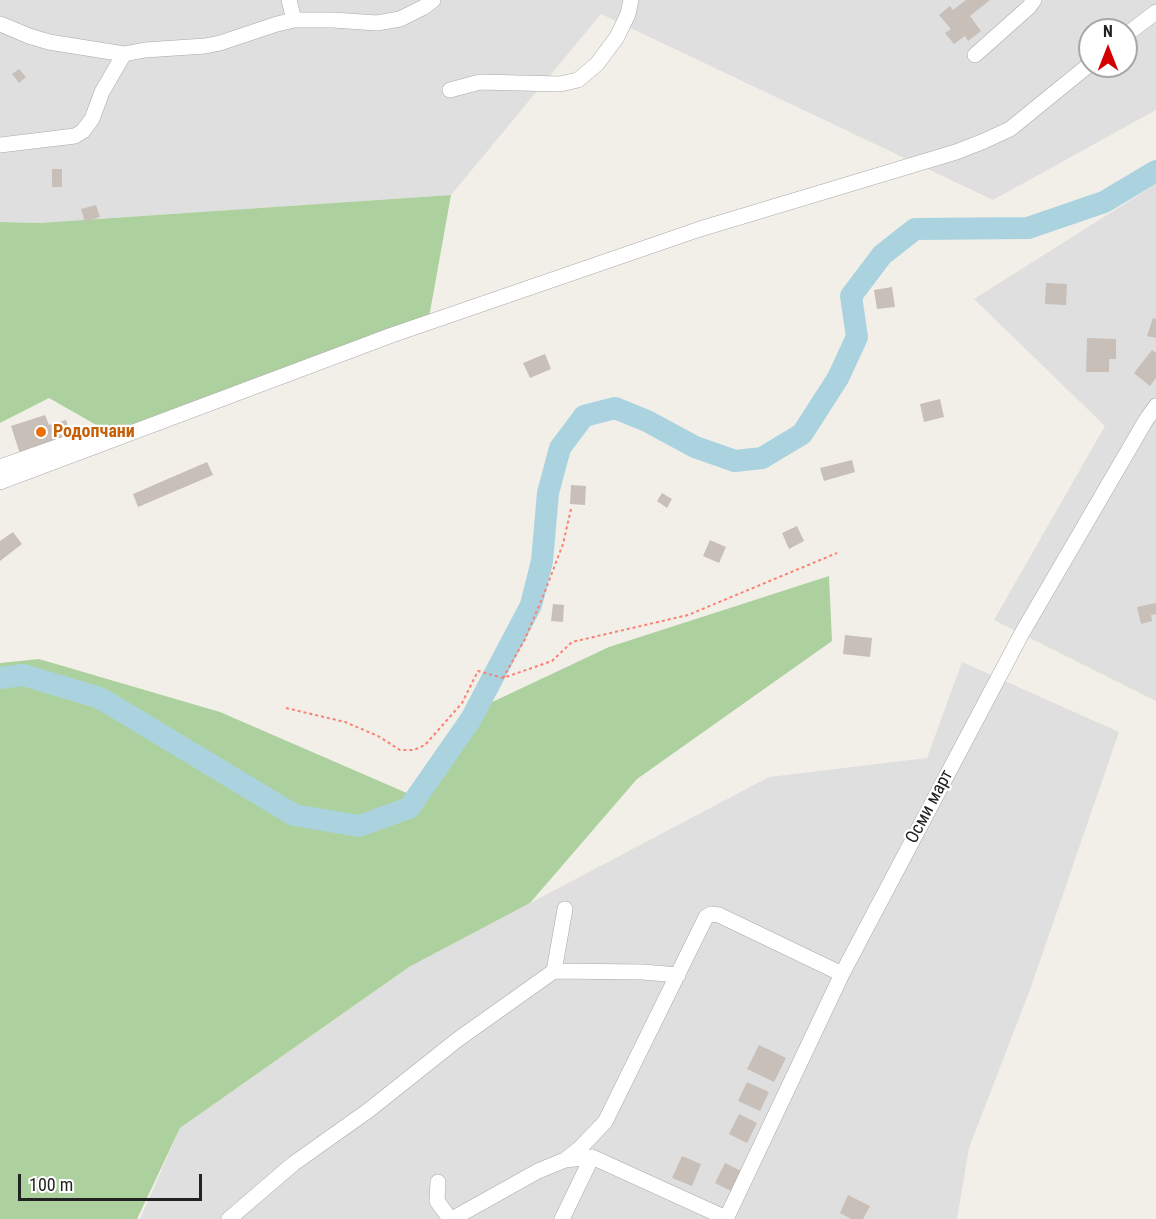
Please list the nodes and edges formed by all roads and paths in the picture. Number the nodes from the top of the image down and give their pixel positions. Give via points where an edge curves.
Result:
1 (289, 0) edge
2 (433, 0) edge
3 (631, 0) edge
4 (1034, 0) edge
5 (1156, 12) edge
6 (294, 20) junction
7 (0, 24) edge
8 (1138, 26) edge
9 (124, 54) junction
10 (975, 55) dead end
11 (1078, 74) edge
12 (450, 90) dead end
13 (0, 145) edge
14 (1156, 406) edge
15 (98, 446) junction
16 (0, 467) edge
17 (0, 482) edge
18 (571, 509) dead end
19 (837, 553) dead end
20 (503, 678) junction
21 (286, 708) dead end
22 (565, 909) dead end
23 (554, 971) junction
24 (842, 974) junction
25 (678, 975) junction
26 (592, 1157) junction
27 (565, 1160) junction
28 (438, 1182) dead end
29 (229, 1219) edge
30 (451, 1219) edge
31 (562, 1219) edge
32 (726, 1219) edge

1 - 6 street
2 - 6 street via 400,19
3 - 12 street via 617,37 597,64 578,80 560,84 480,82
4 - 10 street
5 - 8 street
6 - 9 street via 205,46
7 - 9 street via 49,42
9 - 13 street via 83,131 75,136
11 - 15 street via 1010,129 956,152 700,230 392,335
14 - 24 street, Осми март via 1022,633
15 - 16 street via 65,444
15 - 17 street
18 - 20 path via 544,594
19 - 20 path via 688,615 573,642 552,661
20 - 21 path via 478,671 462,703 425,745 414,750 400,750 345,723
22 - 23 street
23 - 25 street
23 - 29 street via 293,1164
24 - 25 street via 711,914
24 - 32 street, Осми март
25 - 27 street via 605,1122
26 - 27 street
26 - 31 street
26 - 32 street
27 - 30 street
28 - 30 street via 437,1201

